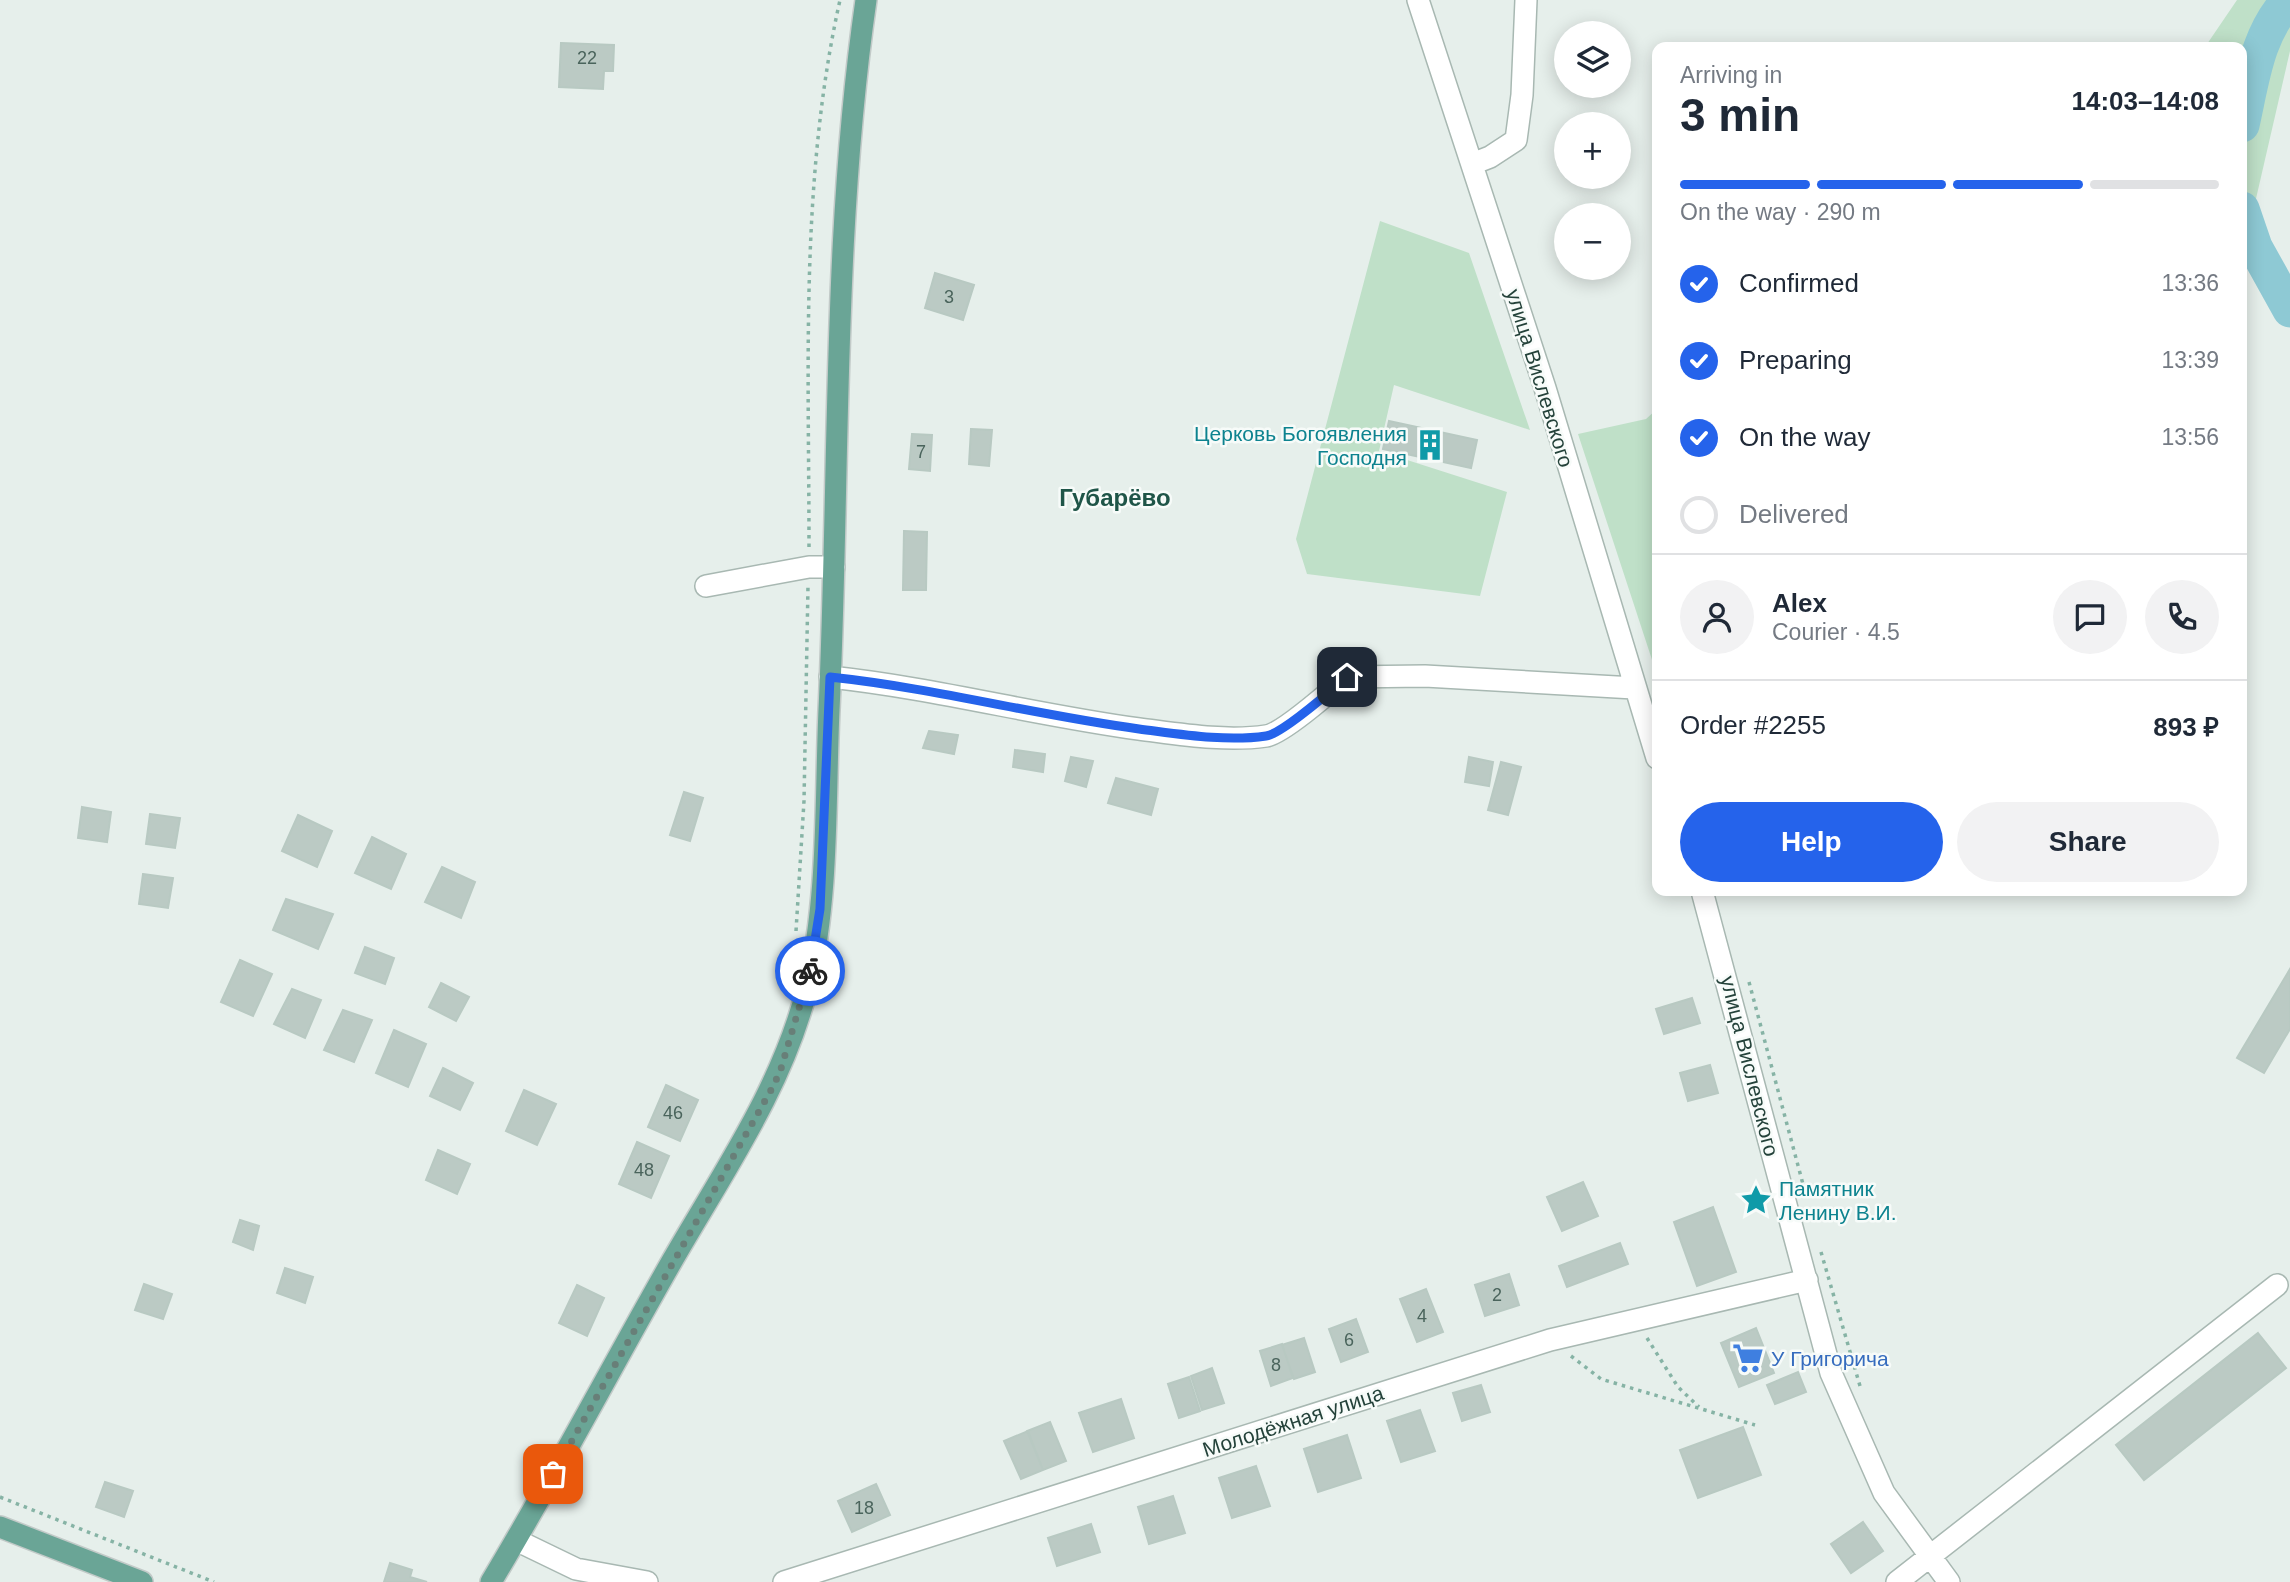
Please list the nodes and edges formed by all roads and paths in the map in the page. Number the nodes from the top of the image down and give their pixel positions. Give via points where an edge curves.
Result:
1 (840, 0) edge
2 (866, 0) edge
3 (1418, 0) edge
4 (1526, 0) edge
5 (1472, 164) junction
6 (809, 567) junction
7 (834, 567) junction
8 (706, 586) dead end
9 (830, 677) junction
10 (1634, 688) junction
11 (1652, 743) edge
12 (1703, 896) edge
13 (795, 937) dead end
14 (1748, 979) dead end
15 (1804, 1189) dead end
16 (1818, 1242) dead end
17 (1807, 1280) junction
18 (2277, 1285) dead end
19 (1634, 1319) junction
20 (1550, 1340) junction
21 (1863, 1396) dead end
22 (1700, 1408) junction
23 (1755, 1425) dead end
24 (0, 1497) edge
25 (0, 1527) edge
26 (516, 1540) junction
27 (1930, 1558) junction
28 (583, 1576) edge
29 (142, 1582) edge
30 (214, 1582) edge
31 (491, 1582) edge
32 (647, 1582) edge
33 (784, 1582) edge
34 (1897, 1582) edge
35 (1950, 1582) edge

1 - 6 path via 819,141 810,250
2 - 7 main road via 855,73 841,261
3 - 5 street, улица Вислевского
4 - 5 street via 1516,139
5 - 10 street, улица Вислевского via 1545,388
6 - 7 street
6 - 8 street
6 - 13 path via 804,801
7 - 9 main road
9 - 10 street via 1186,735 1268,736 1347,677
9 - 26 main road via 820,909 808,985 780,1072
10 - 11 street, улица Вислевского
12 - 17 street, улица Вислевского
14 - 15 path
16 - 21 path
17 - 19 street, Молодёжная улица
17 - 27 street, улица Вислевского via 1831,1373 1884,1493
18 - 27 street
19 - 20 street, Молодёжная улица
19 - 22 path via 1678,1387
20 - 22 path via 1601,1379
20 - 33 street, Молодёжная улица
22 - 23 path
24 - 30 path
25 - 29 main road
26 - 28 street
26 - 31 main road
27 - 34 street
27 - 35 street, улица Вислевского
28 - 32 street

